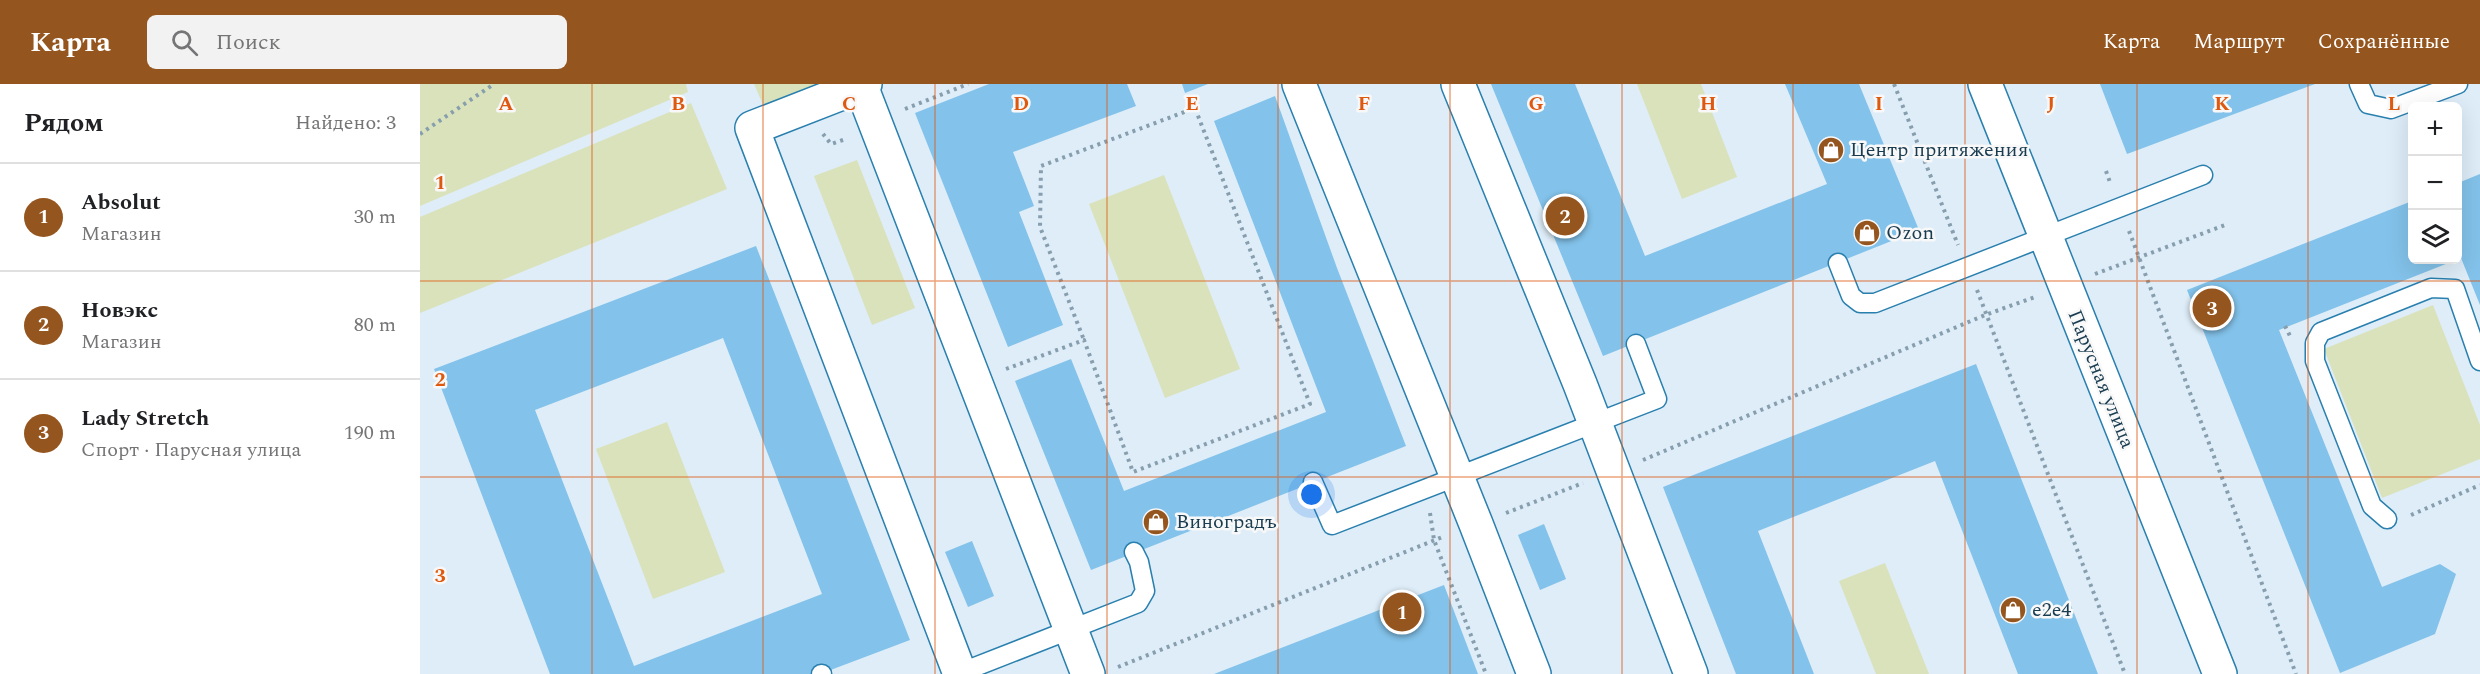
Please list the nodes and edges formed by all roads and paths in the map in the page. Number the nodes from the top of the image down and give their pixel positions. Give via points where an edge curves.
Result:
1 (494, 84) edge
2 (1299, 84) edge
3 (1458, 84) edge
4 (1894, 84) edge
5 (1985, 84) edge
6 (2360, 84) edge
7 (2458, 84) edge
8 (863, 85) edge
9 (420, 134) edge
10 (2203, 175) dead end
11 (2121, 207) junction
12 (2225, 225) dead end
13 (2045, 235) junction
14 (2138, 258) junction
15 (1838, 263) dead end
16 (1969, 266) junction
17 (2064, 286) junction
18 (1985, 315) junction
19 (1084, 340) junction
20 (1636, 344) dead end
21 (2480, 362) edge
22 (999, 371) dead end
23 (1595, 424) junction
24 (1613, 472) junction
25 (1456, 476) junction
26 (1313, 482) dead end
27 (2480, 485) edge
28 (1426, 488) junction
29 (2387, 519) joint
30 (1476, 524) junction
31 (1434, 540) junction
32 (1134, 552) dead end
33 (1070, 629) junction
34 (1098, 672) edge
35 (959, 674) edge
36 (1486, 674) edge
37 (1534, 674) edge
38 (1691, 674) edge
39 (2125, 674) edge
40 (2220, 674) edge
41 (2296, 674) edge

1 - 9 path
2 - 25 street
3 - 23 street
4 - 16 path
5 - 13 street, Парусная улица
6 - 7 lane via 2368,104 2391,109
8 - 33 street
8 - 35 street via 752,128
10 - 11 lane
11 - 13 lane
11 - 14 path
12 - 14 path
13 - 16 lane
13 - 17 street, Парусная улица
14 - 17 path
14 - 41 path
15 - 16 lane via 1851,296 1860,303 1875,303
16 - 18 path
17 - 18 path
17 - 40 street, Парусная улица
18 - 24 path
18 - 39 path
19 - 19 path via 1133,472 1310,404 1195,108 1041,166 1040,227
19 - 22 path
20 - 23 lane via 1657,399
21 - 29 lane via 2455,289 2431,288 2321,332 2315,343 2315,361 2372,506
23 - 24 street
23 - 25 lane
24 - 30 path
24 - 38 street
25 - 28 lane
25 - 30 street
26 - 28 lane via 1332,525
27 - 29 path via 2402,519
28 - 31 path
30 - 31 path
30 - 37 street
31 - 34 path
31 - 36 path
32 - 33 lane via 1145,591 1138,603
33 - 34 street
33 - 35 lane

